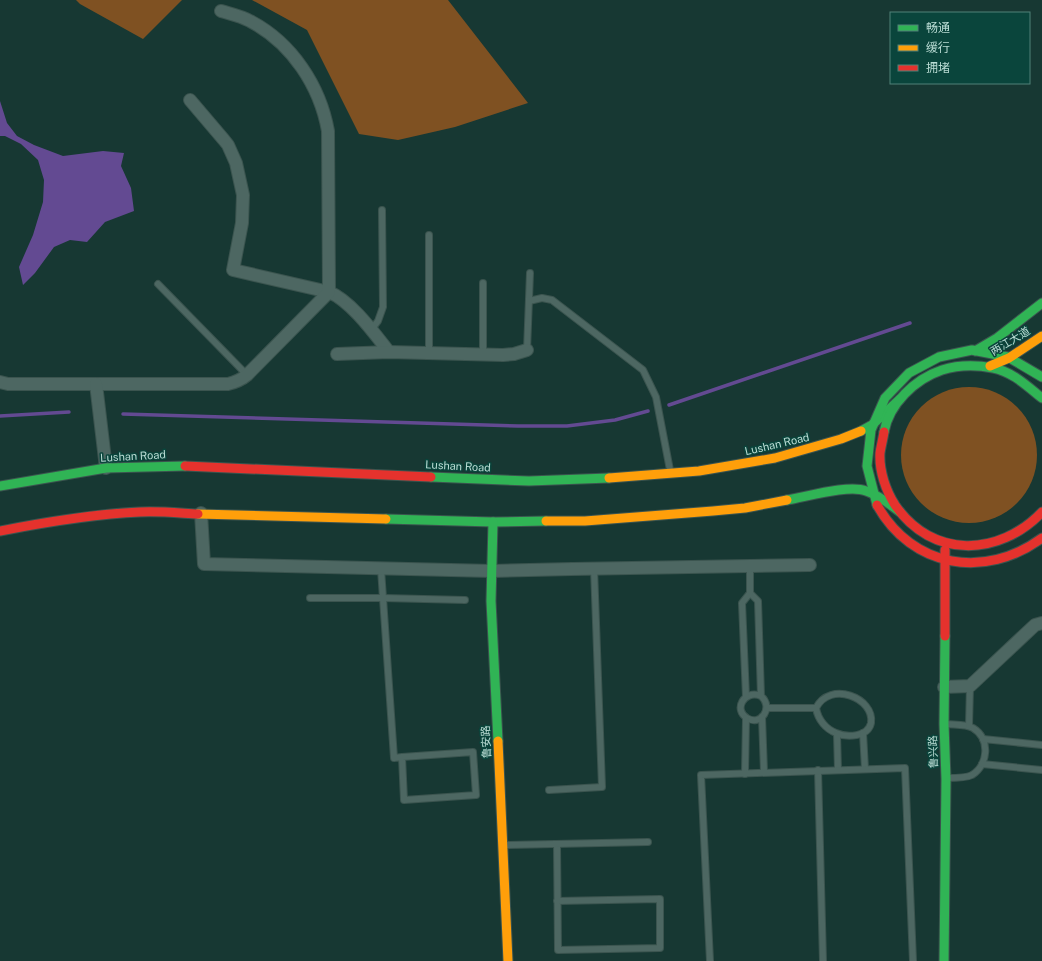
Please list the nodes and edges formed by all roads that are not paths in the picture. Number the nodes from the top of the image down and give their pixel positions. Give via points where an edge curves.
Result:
1 (221, 11) dead end
2 (190, 100) dead end
3 (382, 210) dead end
4 (429, 235) dead end
5 (530, 272) dead end
6 (483, 283) dead end
7 (158, 284) dead end
8 (329, 292) junction
9 (529, 301) junction
10 (1042, 303) edge
11 (371, 330) junction
12 (1042, 336) edge
13 (527, 350) joint
14 (975, 351) junction
15 (389, 352) junction
16 (429, 353) junction
17 (337, 354) dead end
18 (483, 354) junction
19 (1009, 358) junction
20 (990, 366) junction
21 (247, 375) junction
22 (1042, 377) edge
23 (0, 382) edge
24 (96, 384) junction
25 (1042, 398) edge
26 (900, 399) junction
27 (872, 425) junction
28 (106, 468) junction
29 (671, 473) junction
30 (0, 486) edge
31 (872, 493) junction
32 (900, 512) junction
33 (1042, 512) edge
34 (201, 513) junction
35 (493, 522) junction
36 (0, 531) edge
37 (1042, 538) edge
38 (945, 542) junction
39 (944, 560) junction
40 (810, 565) dead end
41 (750, 566) junction
42 (594, 568) junction
43 (381, 569) junction
44 (492, 571) junction
45 (750, 593) junction
46 (310, 598) dead end
47 (383, 598) junction
48 (465, 600) dead end
49 (1042, 623) edge
50 (970, 686) junction
51 (944, 687) junction
52 (761, 696) junction
53 (746, 697) junction
54 (767, 708) junction
55 (816, 708) junction
56 (762, 717) junction
57 (746, 718) junction
58 (944, 724) junction
59 (969, 726) junction
60 (863, 733) junction
61 (837, 734) junction
62 (982, 739) junction
63 (1042, 745) edge
64 (402, 757) junction
65 (982, 764) junction
66 (865, 769) junction
67 (818, 770) junction
68 (838, 770) junction
69 (1042, 770) edge
70 (764, 772) junction
71 (745, 774) junction
72 (946, 778) junction
73 (549, 790) dead end
74 (648, 842) dead end
75 (557, 844) junction
76 (503, 845) junction
77 (557, 901) junction
78 (508, 961) edge
79 (710, 961) edge
80 (823, 961) edge
81 (913, 961) edge
82 (944, 961) edge

1 - 8 street via 250,20 273,35 301,66 323,109 328,131
2 - 8 street via 228,145 236,163 243,207 234,270
3 - 11 lane via 383,307 378,321
4 - 16 lane
5 - 9 lane
6 - 18 lane
7 - 21 lane
8 - 11 street via 343,300
8 - 21 street
9 - 13 lane
9 - 29 lane via 542,298 552,300 643,370 656,397
10 - 14 main road
11 - 15 street
12 - 19 main road, 两江大道
13 - 18 street via 514,354
14 - 19 main road
14 - 27 main road via 937,357 909,373 886,396
15 - 16 street
15 - 17 street
16 - 18 street
19 - 20 main road, 两江大道
19 - 22 main road
20 - 25 main road via 1019,378
20 - 26 main road via 964,365 941,370 920,380
21 - 24 street via 228,384
23 - 24 street
24 - 28 street
26 - 27 main road, Lushan Road
26 - 32 main road via 885,426 880,456 885,486
27 - 29 main road, Lushan Road via 856,434 775,458 713,469
27 - 31 main road via 866,459
28 - 29 main road, Lushan Road via 190,466 529,481
28 - 30 main road, Lushan Road
31 - 32 main road
31 - 35 main road via 857,489 841,490 745,508 585,521
31 - 39 main road via 880,511 902,538 921,551
32 - 38 main road via 920,531
33 - 38 main road via 1023,529 996,542 970,546
34 - 35 main road
34 - 36 main road via 102,514
34 - 43 street via 204,564
35 - 44 main road, 鲁安路
37 - 39 main road via 1021,552 993,562 971,564
38 - 39 main road, 鲁兴路
39 - 51 main road, 鲁兴路
40 - 41 street
41 - 42 street
41 - 45 lane
42 - 44 street
42 - 73 lane via 602,787
43 - 44 street
43 - 47 lane
44 - 76 main road, 鲁安路
45 - 52 lane via 758,602
45 - 53 lane via 742,603
46 - 47 lane
47 - 48 lane
47 - 64 lane via 394,758
49 - 50 street via 1036,625
50 - 51 street
50 - 59 lane
51 - 58 main road, 鲁兴路
52 - 53 lane via 753,694
52 - 54 lane
53 - 57 lane via 741,709
54 - 55 lane
54 - 56 lane
55 - 60 lane via 822,699 829,695 843,693 854,697 864,705 871,718 870,726
55 - 61 lane via 822,723
56 - 57 lane via 756,720
56 - 70 lane
57 - 71 lane
58 - 59 lane
58 - 72 main road, 鲁兴路
59 - 62 lane
60 - 61 lane
60 - 66 lane
61 - 68 lane
62 - 63 lane
62 - 65 lane via 986,752
64 - 64 lane via 473,752 476,795 404,800
65 - 69 lane
65 - 72 lane via 970,776
66 - 68 lane
66 - 81 lane via 905,768
67 - 68 lane
67 - 70 lane
67 - 80 lane
70 - 71 lane
71 - 79 lane via 701,775
72 - 82 main road, 鲁兴路
74 - 75 lane
75 - 76 lane
75 - 77 lane
76 - 78 main road, 鲁安路
77 - 77 lane via 558,950 660,948 660,899

